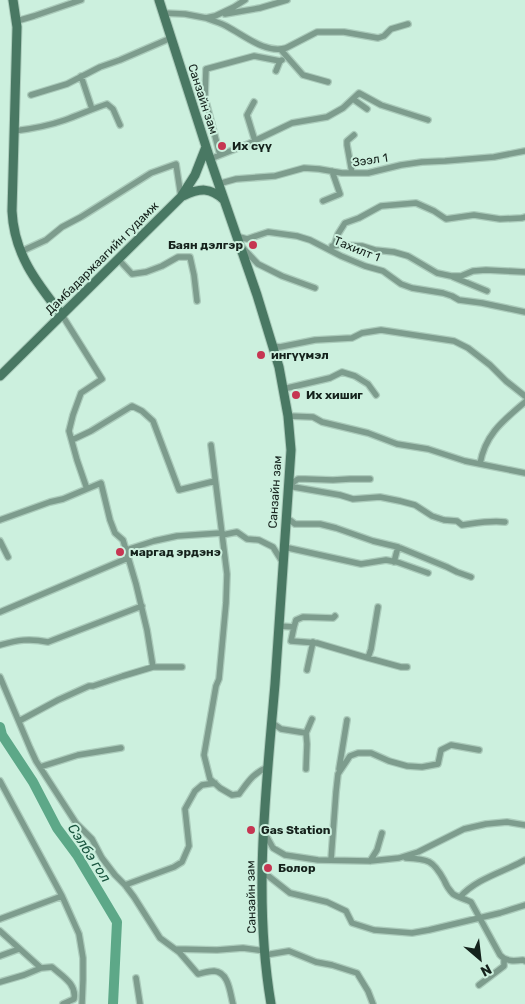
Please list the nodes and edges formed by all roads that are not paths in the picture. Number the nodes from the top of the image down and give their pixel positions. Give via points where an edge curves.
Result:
1 (13, 0) edge
2 (81, 0) edge
3 (158, 0) edge
4 (245, 0) edge
5 (287, 0) edge
6 (163, 13) junction
7 (206, 18) junction
8 (17, 21) junction
9 (408, 24) dead end
10 (171, 38) junction
11 (281, 50) junction
12 (286, 57) junction
13 (280, 61) junction
14 (276, 71) dead end
15 (81, 76) junction
16 (328, 82) dead end
17 (31, 95) dead end
18 (353, 99) junction
19 (254, 102) dead end
20 (92, 109) junction
21 (367, 109) dead end
22 (428, 120) dead end
23 (120, 125) dead end
24 (14, 131) junction
25 (354, 135) dead end
26 (255, 141) junction
27 (206, 146) junction
28 (525, 151) edge
29 (220, 155) junction
30 (210, 159) junction
31 (332, 171) junction
32 (352, 173) junction
33 (218, 184) junction
34 (181, 197) junction
35 (224, 200) junction
36 (323, 202) dead end
37 (525, 217) edge
38 (238, 241) junction
39 (334, 246) junction
40 (325, 247) junction
41 (20, 252) junction
42 (119, 260) junction
43 (525, 272) edge
44 (451, 276) junction
45 (315, 288) dead end
46 (487, 291) dead end
47 (197, 301) dead end
48 (525, 312) edge
49 (62, 315) junction
50 (273, 346) junction
51 (0, 376) edge
52 (283, 389) junction
53 (376, 395) dead end
54 (525, 396) edge
55 (525, 402) edge
56 (288, 416) junction
57 (72, 440) junction
58 (211, 445) dead end
59 (480, 464) junction
60 (525, 473) edge
61 (370, 479) dead end
62 (215, 481) junction
63 (288, 486) junction
64 (87, 489) junction
65 (286, 517) junction
66 (0, 520) edge
67 (505, 522) dead end
68 (222, 534) junction
69 (0, 541) edge
70 (284, 547) junction
71 (398, 548) junction
72 (126, 550) junction
73 (8, 557) dead end
74 (128, 558) junction
75 (394, 562) junction
76 (283, 563) junction
77 (428, 573) dead end
78 (471, 577) dead end
79 (142, 606) junction
80 (378, 607) dead end
81 (0, 612) edge
82 (335, 616) dead end
83 (279, 626) junction
84 (294, 628) junction
85 (313, 642) junction
86 (0, 645) edge
87 (368, 658) junction
88 (153, 667) junction
89 (182, 667) dead end
90 (407, 667) dead end
91 (306, 670) dead end
92 (0, 677) edge
93 (312, 719) dead end
94 (347, 720) dead end
95 (19, 721) junction
96 (272, 722) junction
97 (306, 733) junction
98 (121, 748) dead end
99 (479, 750) dead end
100 (40, 767) junction
101 (268, 767) junction
102 (306, 769) dead end
103 (338, 774) junction
104 (0, 781) edge
105 (215, 783) junction
106 (525, 825) edge
107 (263, 830) junction
108 (382, 832) dead end
109 (399, 858) junction
110 (331, 860) junction
111 (525, 860) edge
112 (370, 861) junction
113 (262, 871) junction
114 (125, 885) junction
115 (62, 896) junction
116 (460, 897) junction
117 (525, 905) edge
118 (480, 917) junction
119 (0, 919) edge
120 (0, 931) edge
121 (19, 949) junction
122 (174, 949) junction
123 (265, 953) junction
124 (0, 956) edge
125 (504, 960) junction
126 (525, 961) edge
127 (41, 968) junction
128 (136, 978) dead end
129 (0, 982) edge
130 (479, 985) dead end
131 (63, 1004) edge
132 (82, 1004) edge
133 (140, 1004) edge
134 (232, 1004) edge
135 (271, 1004) edge
136 (373, 1004) edge

1 - 8 main road
2 - 8 street
3 - 6 main road, Санзайн зам
4 - 7 street
5 - 7 street
6 - 7 street
6 - 10 main road, Санзайн зам
7 - 11 street via 227,26 250,42
8 - 24 main road
9 - 11 street via 391,29 378,38 344,32 317,32
10 - 15 street
10 - 27 main road, Санзайн зам
11 - 12 street
12 - 13 street
12 - 16 street via 303,75
13 - 14 street
13 - 29 street via 254,56 206,69 206,98
15 - 17 street via 67,84
15 - 20 street
18 - 21 street
18 - 22 street via 359,93 381,105
18 - 26 street via 327,117 292,123
19 - 26 street via 247,115
20 - 23 street via 107,104
20 - 24 street via 46,126
24 - 41 main road via 12,210
25 - 32 street via 347,141
26 - 29 street
27 - 30 main road, Санзайн зам
27 - 34 main road, Дамбадаржаагийн гудамж via 195,175
28 - 32 street, Зээл 1
29 - 30 street
30 - 33 main road, Санзайн зам
31 - 32 street, Зээл 1
31 - 33 street, Зээл 1 via 304,168 275,176
31 - 36 street via 340,194
33 - 35 main road, Санзайн зам
34 - 35 main road via 204,190
34 - 41 street via 176,164 150,174 46,240
34 - 42 main road, Дамбадаржаагийн гудамж
35 - 38 main road, Санзайн зам
37 - 39 street via 500,219 474,215 446,219 416,202 382,206 345,223
38 - 40 street, Тахилт 1 via 268,232 297,236
38 - 45 street via 258,264
38 - 50 main road, Санзайн зам
39 - 40 street
39 - 44 street via 362,246 408,256 437,273
40 - 48 street, Тахилт 1 via 383,271 412,288
41 - 49 main road via 34,278
42 - 47 street via 132,274 146,272 178,257 190,257
42 - 49 main road, Дамбадаржаагийн гудамж
43 - 44 street via 486,270
44 - 46 street
49 - 51 main road, Дамбадаржаагийн гудамж
49 - 57 street via 102,380 81,393 69,431
50 - 52 main road, Санзайн зам
50 - 54 street via 352,338 381,330 454,340
52 - 53 street via 342,372 368,384
52 - 56 main road, Санзайн зам
55 - 59 street via 488,438
56 - 59 street via 313,417 396,444 437,451
56 - 63 main road, Санзайн зам
57 - 62 street via 132,406 152,421 179,490
57 - 64 street
58 - 62 street
59 - 60 street
61 - 63 street via 305,479
62 - 68 street
63 - 65 main road, Санзайн зам
63 - 67 street via 353,499 380,497 415,504 432,516 462,525
64 - 66 street
64 - 72 street via 101,483 110,520
65 - 70 main road, Санзайн зам
65 - 71 street via 295,524 320,524
68 - 72 street via 177,536
68 - 76 street via 237,532 247,539 266,543 273,547
68 - 105 street via 227,574 226,603 219,679 204,755 210,779
69 - 73 street
70 - 75 street via 360,564
70 - 76 main road, Санзайн зам
71 - 75 street
71 - 78 street
72 - 74 street
74 - 79 street
74 - 81 street
75 - 77 street
76 - 83 main road, Санзайн зам
79 - 86 street via 48,642 20,640
79 - 88 street
80 - 87 street
82 - 84 street via 303,617 296,620
83 - 84 street
83 - 96 main road, Санзайн зам
84 - 85 street via 291,641
85 - 87 street
85 - 91 street
87 - 90 street
88 - 89 street
88 - 95 street via 88,686
92 - 95 street
93 - 97 street
94 - 103 street
95 - 100 street
96 - 97 street via 281,729
96 - 101 main road, Санзайн зам
97 - 102 street
98 - 100 street via 78,755
99 - 103 street via 451,746 441,750 438,764 422,766 407,766 371,753 358,753 350,756
100 - 114 street via 76,823 92,839 102,858
101 - 105 street via 257,771 239,794 232,795
101 - 107 main road, Санзайн зам
103 - 110 street
104 - 115 street
105 - 114 street via 202,785 195,791 185,809 189,846 182,862
106 - 109 street via 507,822 464,829
107 - 110 street via 273,848 285,855
107 - 113 main road, Санзайн зам
108 - 112 street
109 - 112 street
109 - 116 street via 421,858 430,862 454,895
110 - 112 street
111 - 116 street via 483,880
113 - 118 street via 290,893 327,902 346,911 352,923 374,930 412,933
113 - 123 main road, Санзайн зам
114 - 122 street via 160,938
115 - 119 street
115 - 132 street via 79,934 83,958
116 - 118 street via 471,902
117 - 118 street
118 - 125 street
120 - 121 street
121 - 124 street
121 - 127 street
122 - 123 street via 243,948
122 - 134 street via 198,974 216,971 222,974 226,978
123 - 135 main road, Санзайн зам
123 - 136 street via 289,951 357,973
125 - 126 street
125 - 130 street via 504,966
127 - 129 street
127 - 131 street via 52,967 72,986 74,999
128 - 133 street

